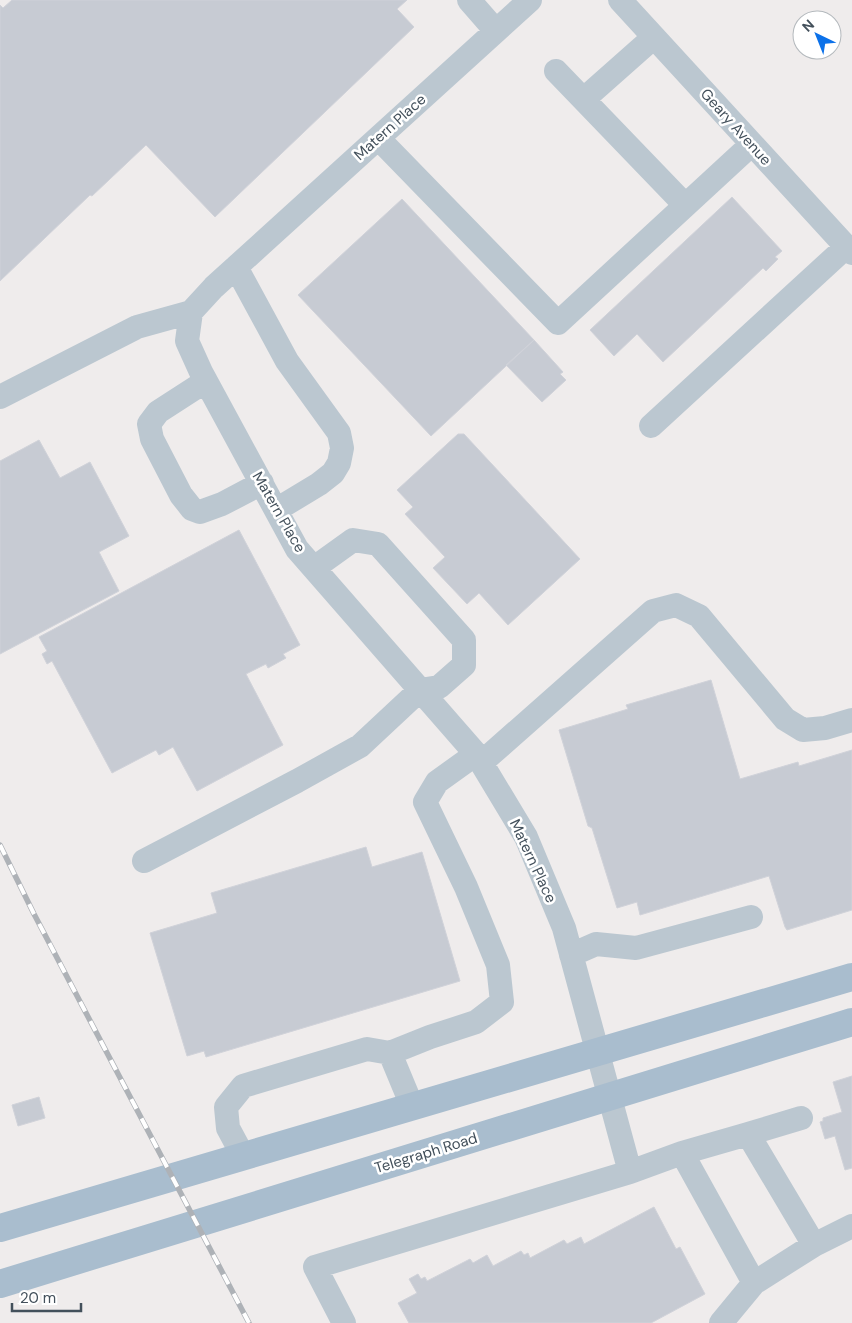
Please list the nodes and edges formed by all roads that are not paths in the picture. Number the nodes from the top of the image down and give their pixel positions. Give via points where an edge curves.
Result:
1 (469, 0) edge
2 (530, 0) edge
3 (620, 0) edge
4 (496, 32) junction
5 (654, 37) junction
6 (556, 71) dead end
7 (584, 100) junction
8 (378, 138) junction
9 (752, 144) junction
10 (685, 206) junction
11 (849, 250) edge
12 (236, 267) junction
13 (191, 312) junction
14 (206, 381) junction
15 (0, 397) edge
16 (651, 426) dead end
17 (262, 483) junction
18 (276, 510) junction
19 (314, 568) junction
20 (420, 690) junction
21 (852, 720) edge
22 (479, 759) junction
23 (144, 861) dead end
24 (751, 917) dead end
25 (571, 955) junction
26 (852, 977) edge
27 (852, 1022) edge
28 (596, 1052) junction
29 (390, 1053) junction
30 (609, 1098) junction
31 (412, 1106) junction
32 (801, 1118) dead end
33 (748, 1134) junction
34 (682, 1153) junction
35 (243, 1156) junction
36 (630, 1172) junction
37 (852, 1226) edge
38 (0, 1228) edge
39 (814, 1245) junction
40 (754, 1283) junction
41 (0, 1284) edge
42 (344, 1323) edge
43 (720, 1323) edge

1 - 4 street
2 - 4 street, Matern Place
3 - 5 street, Geary Avenue
4 - 8 street, Matern Place
5 - 7 street
5 - 9 street, Geary Avenue
6 - 7 street
7 - 10 street
8 - 10 street via 558,323
8 - 12 street, Matern Place
9 - 10 street
9 - 11 street, Geary Avenue
11 - 16 street
12 - 13 street, Matern Place
12 - 18 street via 287,361 339,433 342,448 333,473
13 - 14 street, Matern Place via 187,340
13 - 15 street via 137,327
14 - 17 street, Matern Place
14 - 17 street via 158,412 149,424 152,439 181,495 192,509 200,512
17 - 18 street, Matern Place
18 - 19 street, Matern Place via 297,548
19 - 20 street, Matern Place
19 - 20 street via 353,540 378,544 464,640 464,665 440,687
20 - 22 street, Matern Place
20 - 23 street via 360,746
21 - 22 street via 803,730 785,719 699,616 676,605 653,612
22 - 25 street, Matern Place via 526,838 564,928
22 - 29 street via 437,782 426,802 498,965 502,1002 476,1022
24 - 25 street via 636,948 596,944
25 - 28 street, Matern Place
26 - 28 main road
27 - 30 main road, Telegraph Road
28 - 30 street, Matern Place
28 - 31 main road
29 - 31 street
29 - 35 street via 367,1049 243,1086 226,1107 228,1128
30 - 36 street, Matern Place
30 - 41 main road, Telegraph Road
31 - 35 main road
32 - 33 street
33 - 34 street
33 - 39 street
34 - 36 street
34 - 40 street
35 - 38 main road
36 - 42 street via 314,1267
37 - 39 street
39 - 40 street
40 - 43 street

